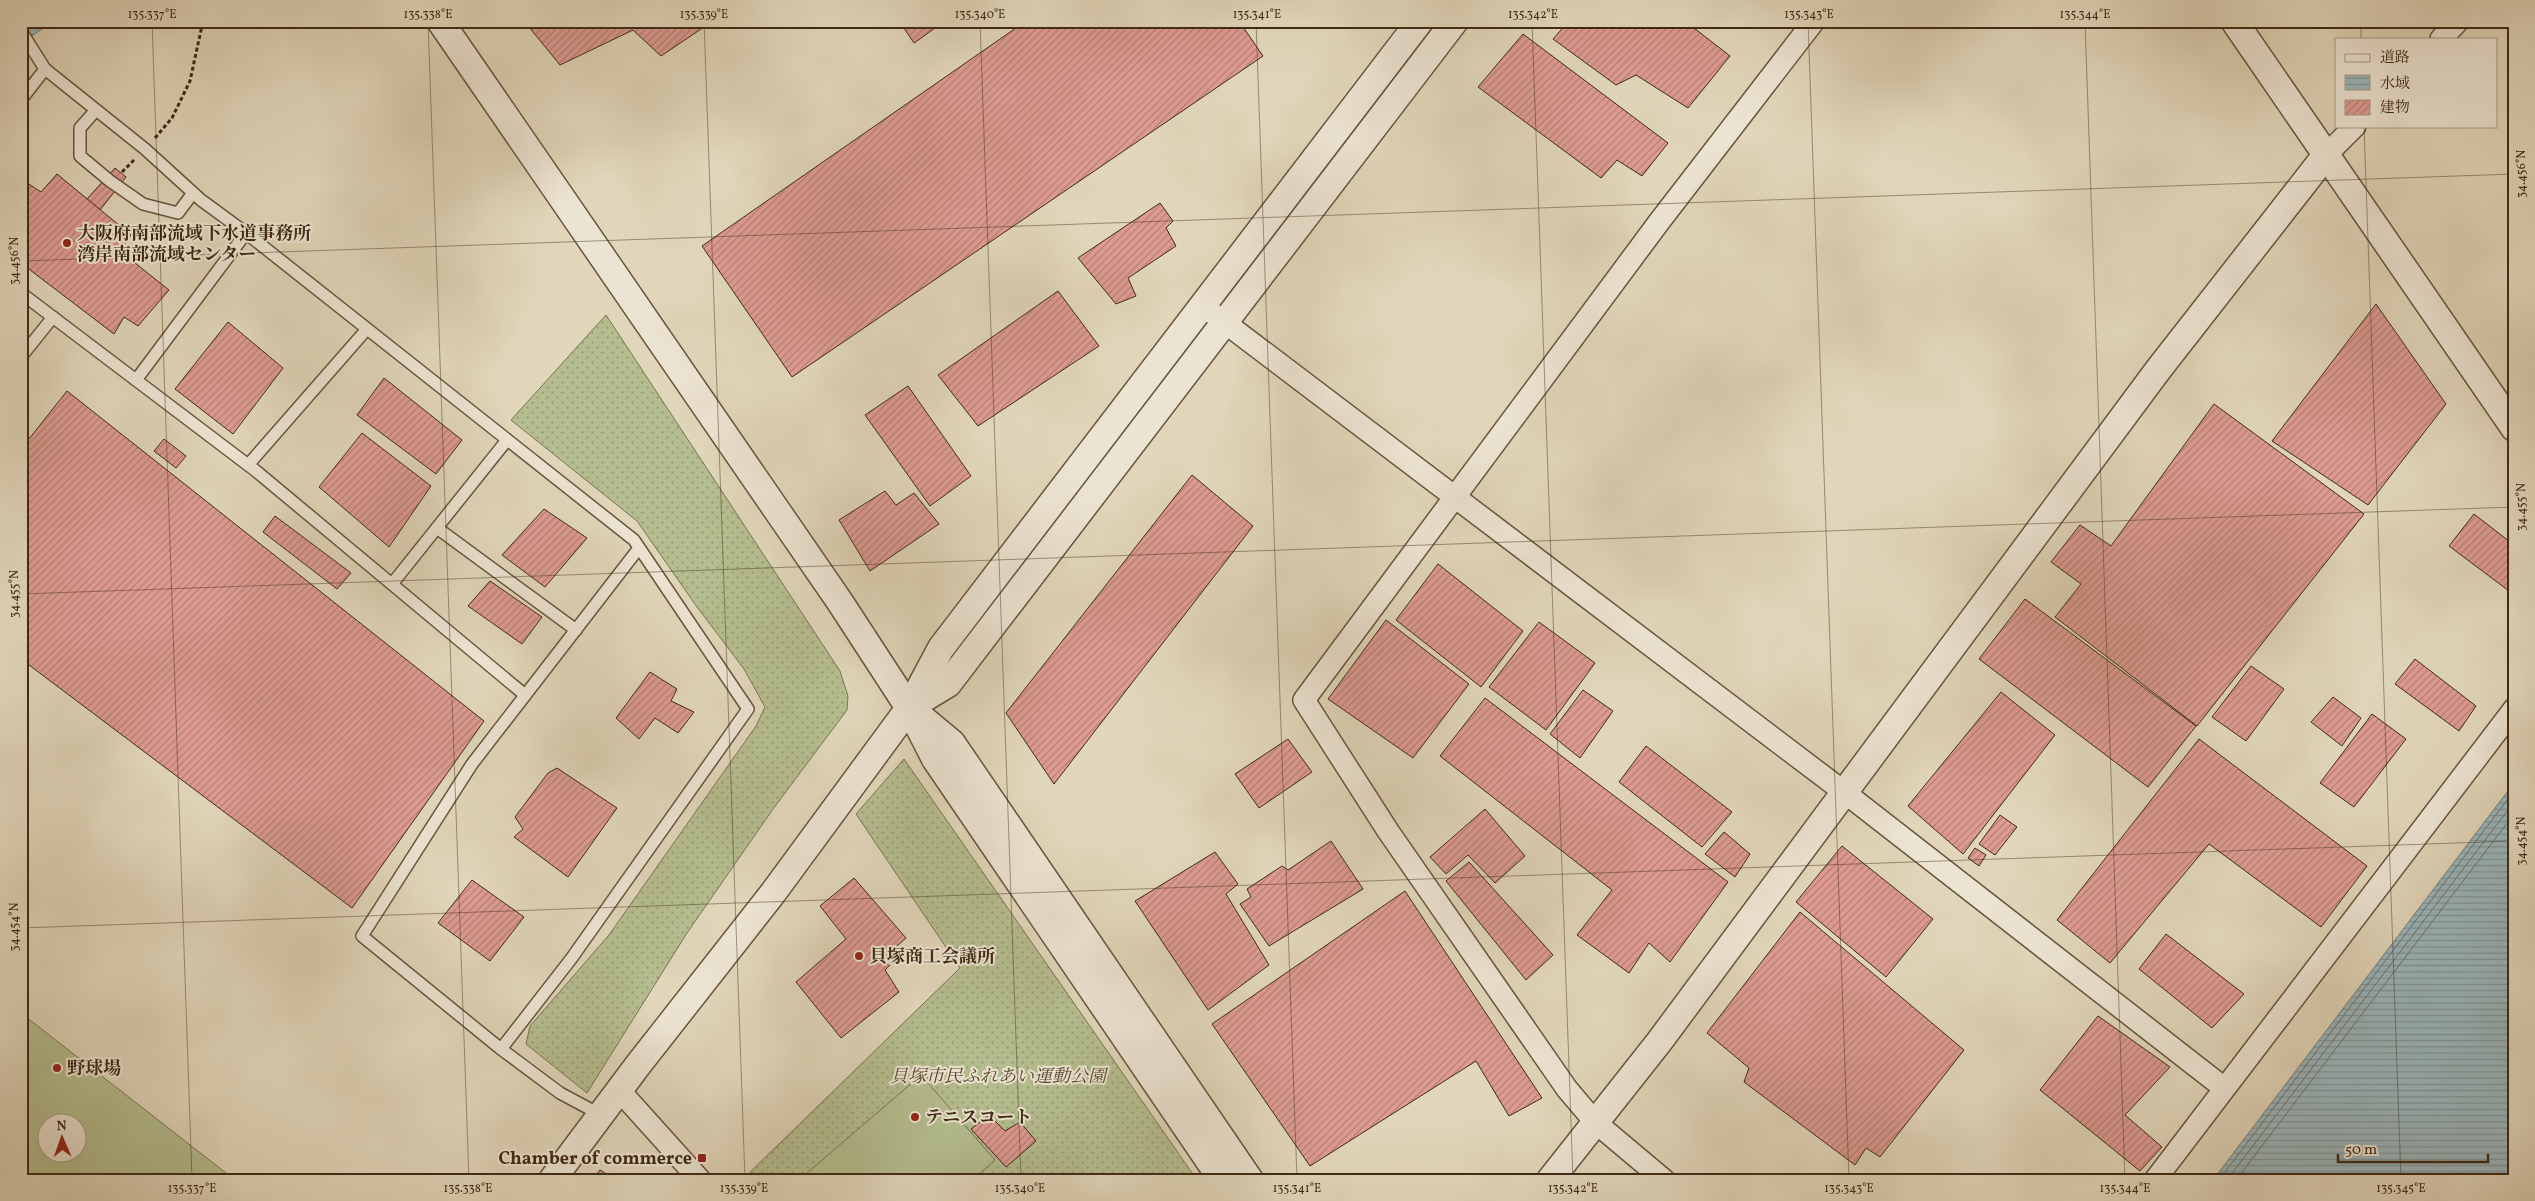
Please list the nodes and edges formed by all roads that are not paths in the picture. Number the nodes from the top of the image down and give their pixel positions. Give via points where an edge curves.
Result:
1 (440, 21) edge
2 (1420, 21) edge
3 (1456, 21) edge
4 (1814, 21) edge
5 (2234, 21) edge
6 (2458, 21) edge
7 (21, 31) edge
8 (2442, 38) edge
9 (45, 70) junction
10 (21, 100) edge
11 (96, 110) junction
12 (2353, 128) edge
13 (2326, 155) junction
14 (193, 193) junction
15 (246, 233) junction
16 (21, 294) edge
17 (1203, 306) junction
18 (53, 317) junction
19 (1226, 323) junction
20 (367, 329) junction
21 (21, 357) edge
22 (136, 380) junction
23 (2514, 428) edge
24 (507, 440) junction
25 (248, 465) junction
26 (1454, 496) junction
27 (437, 528) junction
28 (639, 548) junction
29 (392, 584) junction
30 (576, 630) junction
31 (525, 695) junction
32 (910, 708) junction
33 (2514, 709) edge
34 (1844, 792) junction
35 (501, 1049) junction
36 (2224, 1088) junction
37 (619, 1090) junction
38 (601, 1115) junction
39 (1595, 1122) junction
40 (552, 1180) edge
41 (700, 1180) edge
42 (1222, 1180) edge
43 (1250, 1180) edge
44 (1550, 1180) edge
45 (1664, 1180) edge
46 (2155, 1180) edge

1 - 32 street
2 - 17 street
3 - 19 street
4 - 26 street
5 - 13 street
6 - 8 street
7 - 9 lane
9 - 10 lane
9 - 11 lane
11 - 14 lane
11 - 14 lane via 80,128 79,138 80,156 95,169 143,204 178,213
12 - 13 street
13 - 23 street
13 - 34 street via 2158,370
14 - 15 lane
15 - 20 lane
15 - 22 lane
16 - 18 lane
17 - 19 street
17 - 32 street via 940,648
18 - 21 lane
18 - 22 lane
19 - 26 street
19 - 32 street via 948,684
20 - 24 lane
20 - 25 lane
22 - 25 lane
24 - 27 lane
24 - 28 lane via 634,540
25 - 29 lane
26 - 34 street
26 - 39 street via 1304,700 1388,831 1567,1089
27 - 29 lane
27 - 30 lane
28 - 30 lane
28 - 35 lane via 748,709 571,959
29 - 31 lane
30 - 31 lane
31 - 35 lane via 472,764 362,936
32 - 37 street via 773,893
32 - 42 street via 935,759
32 - 43 street via 952,743
33 - 36 street
34 - 36 street
34 - 39 street via 1659,1042
35 - 38 lane via 560,1093
36 - 46 street
37 - 38 street
37 - 41 street
38 - 40 street
39 - 44 street
39 - 45 street

